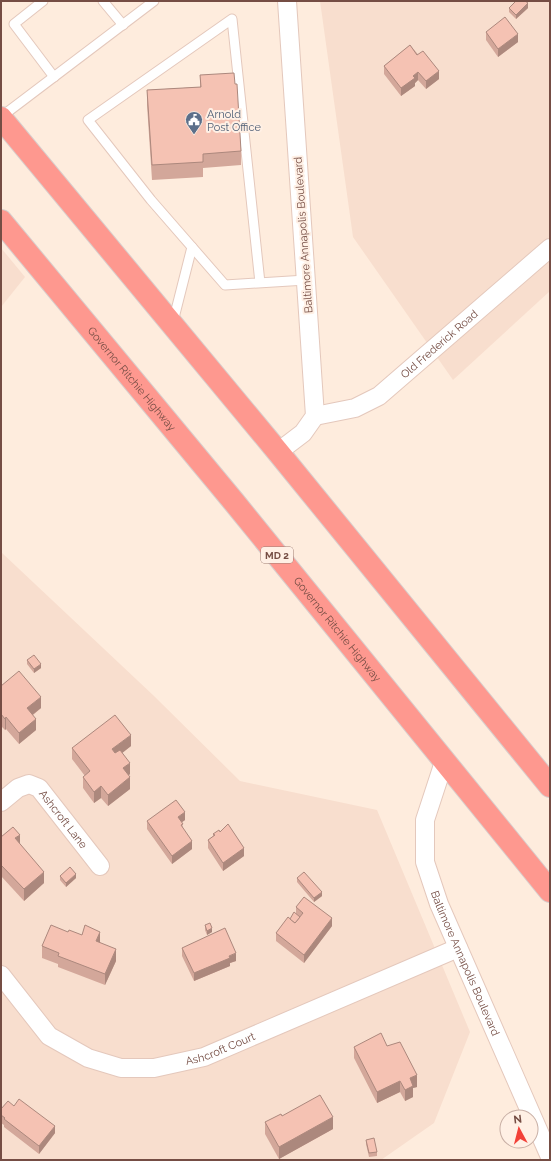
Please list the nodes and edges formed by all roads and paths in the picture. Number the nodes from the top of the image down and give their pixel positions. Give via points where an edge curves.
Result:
1 (43, 1) edge
2 (103, 1) edge
3 (154, 1) edge
4 (287, 1) edge
5 (123, 25) junction
6 (54, 77) junction
7 (1, 118) edge
8 (1, 221) edge
9 (192, 247) junction
10 (550, 248) edge
11 (306, 280) junction
12 (260, 283) junction
13 (172, 325) junction
14 (315, 416) junction
15 (278, 452) junction
16 (444, 762) junction
17 (550, 786) edge
18 (1, 802) edge
19 (100, 866) dead end
20 (550, 891) edge
21 (458, 948) junction
22 (1, 975) edge
23 (550, 1157) edge

1 - 6 lane via 14,24
2 - 5 lane
3 - 5 lane
4 - 11 street, Baltimore Annapolis Boulevard
5 - 6 lane
6 - 7 lane
7 - 13 highway
8 - 16 highway, Governor Ritchie Highway / MD 2 via 234,502
9 - 12 lane via 225,285
9 - 12 lane via 88,120 232,19
9 - 13 lane
10 - 14 street, Old Frederick Road via 379,396 355,408
11 - 12 lane
11 - 14 street, Baltimore Annapolis Boulevard
13 - 15 highway
14 - 15 street via 303,433
15 - 17 highway
16 - 20 highway, Governor Ritchie Highway / MD 2
16 - 21 street, Baltimore Annapolis Boulevard via 425,820 424,862
18 - 19 street, Ashcroft Lane via 18,788 28,784 39,788
21 - 22 street, Ashcroft Court via 204,1057 154,1068 121,1068 88,1058 49,1036
21 - 23 street, Baltimore Annapolis Boulevard

